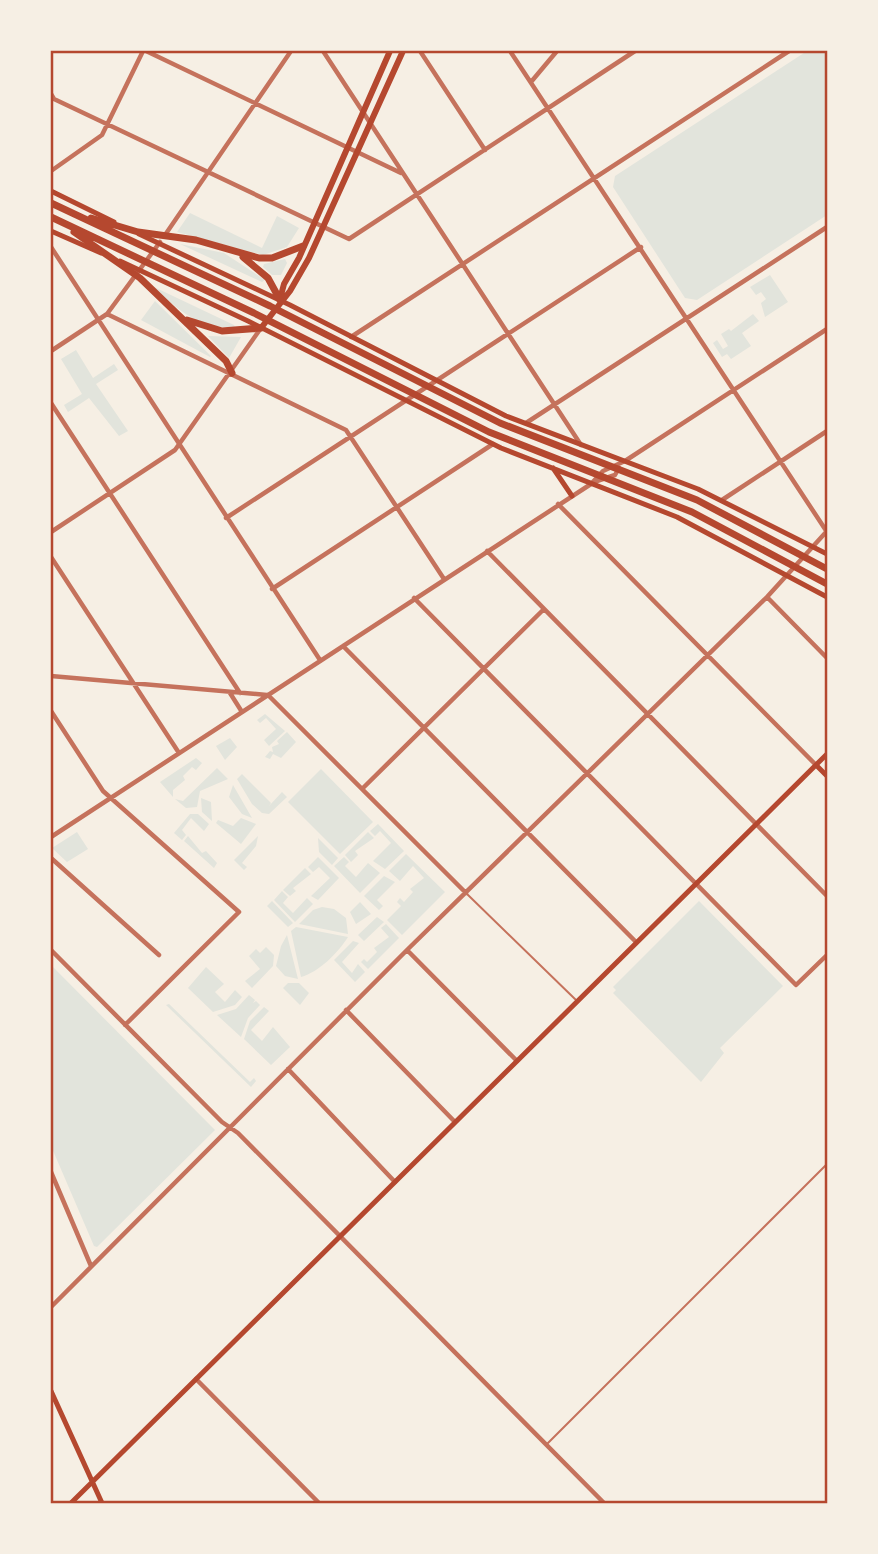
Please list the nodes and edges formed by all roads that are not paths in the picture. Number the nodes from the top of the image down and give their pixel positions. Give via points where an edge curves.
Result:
1 (145, 51) edge
2 (291, 51) edge
3 (323, 51) edge
4 (390, 51) edge
5 (403, 51) edge
6 (420, 51) edge
7 (510, 51) edge
8 (557, 51) edge
9 (635, 51) edge
10 (789, 51) edge
11 (531, 82) junction
12 (51, 94) edge
13 (255, 103) junction
14 (549, 107) junction
15 (363, 112) junction
16 (371, 123) junction
17 (108, 125) junction
18 (348, 147) junction
19 (485, 150) junction
20 (358, 152) junction
21 (51, 171) edge
22 (206, 172) junction
23 (403, 173) junction
24 (596, 177) junction
25 (51, 191) edge
26 (417, 194) junction
27 (51, 203) edge
28 (69, 212) junction
29 (52, 217) edge
30 (313, 223) junction
31 (827, 227) edge
32 (323, 228) junction
33 (51, 231) edge
34 (159, 243) junction
35 (303, 246) junction
36 (51, 247) edge
37 (641, 247) junction
38 (234, 251) junction
39 (462, 264) junction
40 (140, 269) junction
41 (280, 300) junction
42 (174, 312) junction
43 (107, 314) junction
44 (688, 318) junction
45 (98, 320) junction
46 (261, 328) junction
47 (827, 329) edge
48 (508, 334) junction
49 (351, 337) junction
50 (51, 351) edge
51 (232, 373) junction
52 (437, 380) junction
53 (734, 389) junction
54 (406, 400) junction
55 (51, 403) edge
56 (554, 405) junction
57 (525, 424) junction
58 (827, 431) edge
59 (351, 437) junction
60 (493, 444) junction
61 (179, 446) junction
62 (582, 446) junction
63 (625, 461) junction
64 (781, 461) junction
65 (553, 468) junction
66 (591, 484) junction
67 (110, 494) junction
68 (572, 496) junction
69 (722, 500) junction
70 (558, 504) junction
71 (397, 507) junction
72 (226, 518) junction
73 (827, 531) edge
74 (51, 532) edge
75 (812, 546) junction
76 (487, 551) junction
77 (827, 554) edge
78 (51, 557) edge
79 (827, 568) edge
80 (787, 576) junction
81 (444, 579) junction
82 (827, 584) edge
83 (272, 589) junction
84 (767, 597) junction
85 (827, 597) edge
86 (414, 598) junction
87 (542, 610) junction
88 (343, 646) junction
89 (707, 656) junction
90 (827, 658) edge
91 (320, 660) junction
92 (483, 669) junction
93 (51, 676) edge
94 (133, 683) junction
95 (229, 692) junction
96 (240, 693) junction
97 (268, 695) junction
98 (51, 711) edge
99 (242, 712) junction
100 (647, 715) junction
101 (424, 728) junction
102 (179, 753) junction
103 (827, 754) edge
104 (816, 765) junction
105 (587, 774) junction
106 (827, 776) edge
107 (362, 789) junction
108 (110, 798) junction
109 (756, 824) junction
110 (528, 834) junction
111 (51, 837) edge
112 (51, 858) edge
113 (696, 883) junction
114 (466, 893) junction
115 (827, 896) edge
116 (636, 942) junction
117 (51, 950) edge
118 (407, 950) junction
119 (159, 955) dead end
120 (827, 955) edge
121 (578, 1001) junction
122 (346, 1010) junction
123 (125, 1025) junction
124 (517, 1061) junction
125 (288, 1069) junction
126 (455, 1122) junction
127 (231, 1128) junction
128 (827, 1164) edge
129 (51, 1172) edge
130 (395, 1182) junction
131 (340, 1236) junction
132 (90, 1266) junction
133 (51, 1307) edge
134 (196, 1379) junction
135 (51, 1391) edge
136 (546, 1444) junction
137 (92, 1482) junction
138 (71, 1503) edge
139 (102, 1503) edge
140 (318, 1503) edge
141 (604, 1503) edge

1 - 13 street
1 - 17 street
2 - 13 street
3 - 15 street
4 - 15 main road
5 - 16 main road
6 - 19 street
7 - 11 street
8 - 11 street
9 - 14 street
10 - 24 street
11 - 14 street
12 - 17 street
13 - 18 street
13 - 22 street
14 - 19 street
14 - 24 street
15 - 16 street
15 - 18 main road
16 - 20 main road
16 - 23 street
17 - 21 street via 102,135
17 - 22 street
18 - 20 street
18 - 30 main road
19 - 26 street
20 - 23 street
20 - 32 main road
22 - 30 street
22 - 34 street
23 - 26 street
24 - 37 street
24 - 39 street
25 - 34 main road
26 - 32 street via 349,239
26 - 39 street
27 - 28 highway
28 - 38 highway via 138,232
28 - 79 highway via 500,423 684,494
29 - 42 highway via 132,273
29 - 82 highway via 489,432 692,512
30 - 32 street
30 - 35 main road
31 - 44 street
32 - 41 main road via 296,282
33 - 40 main road
34 - 40 street
34 - 41 main road
35 - 38 highway via 269,258
35 - 41 main road
36 - 45 street
37 - 44 street
37 - 48 street
38 - 41 highway via 264,273
39 - 48 street
39 - 49 street
40 - 43 street
40 - 46 main road
41 - 46 main road
41 - 49 main road
42 - 46 highway via 215,330
42 - 51 highway via 226,361
43 - 45 street
43 - 51 street
44 - 53 street
44 - 56 street
45 - 50 street
45 - 61 street
46 - 51 street
46 - 54 main road
47 - 53 street
48 - 52 street
48 - 56 street
49 - 52 main road
51 - 59 street via 346,430
51 - 61 street
52 - 54 street
52 - 57 main road
53 - 63 street
53 - 64 street
54 - 59 street
54 - 60 main road
55 - 67 street
56 - 57 street
56 - 62 street
57 - 62 main road
58 - 64 street
59 - 71 street
59 - 72 street
60 - 65 main road
60 - 71 street
61 - 67 street
61 - 72 street
62 - 63 main road
63 - 66 street via 603,471
63 - 66 street via 615,475
63 - 69 main road
64 - 69 street
64 - 73 street
65 - 66 main road
65 - 68 main road
66 - 68 street
66 - 80 main road via 677,517
67 - 74 street
67 - 96 street
68 - 70 street
69 - 75 main road
70 - 76 street
70 - 89 street
71 - 81 street
71 - 83 street
72 - 83 street
73 - 75 street
75 - 77 main road
75 - 80 street
76 - 81 street
76 - 87 street
78 - 94 street
80 - 84 street
80 - 85 main road
81 - 86 street
83 - 91 street
84 - 89 street
84 - 90 street
86 - 88 street
86 - 92 street
87 - 92 street
87 - 100 street
88 - 91 street
88 - 101 street
89 - 100 street
89 - 104 street
91 - 97 street
92 - 101 street
92 - 105 street
93 - 94 street
94 - 95 street
94 - 102 street
95 - 96 street
95 - 99 street
96 - 97 street
97 - 99 street
97 - 107 street
98 - 108 street
99 - 102 street
100 - 105 street
100 - 109 street
101 - 107 street
101 - 110 street
102 - 108 street
103 - 104 main road
104 - 106 main road
104 - 109 main road
105 - 110 street
105 - 113 street
107 - 114 street
108 - 111 street
108 - 123 street via 239,912
109 - 113 main road
109 - 115 street
110 - 114 street
110 - 116 street
112 - 119 street
113 - 116 main road
113 - 120 street via 796,985
114 - 118 street
114 - 121 lane
116 - 121 main road
117 - 123 street
118 - 122 street
118 - 124 street
121 - 124 main road
122 - 125 street
122 - 126 street
123 - 127 street
124 - 126 main road
125 - 127 street
125 - 130 street
126 - 130 main road
127 - 131 street
127 - 132 street
128 - 136 lane
129 - 132 street
130 - 131 main road
131 - 134 main road
131 - 136 street
132 - 133 street
134 - 137 main road
134 - 140 street
135 - 137 main road
136 - 141 street
137 - 138 main road
137 - 139 main road

